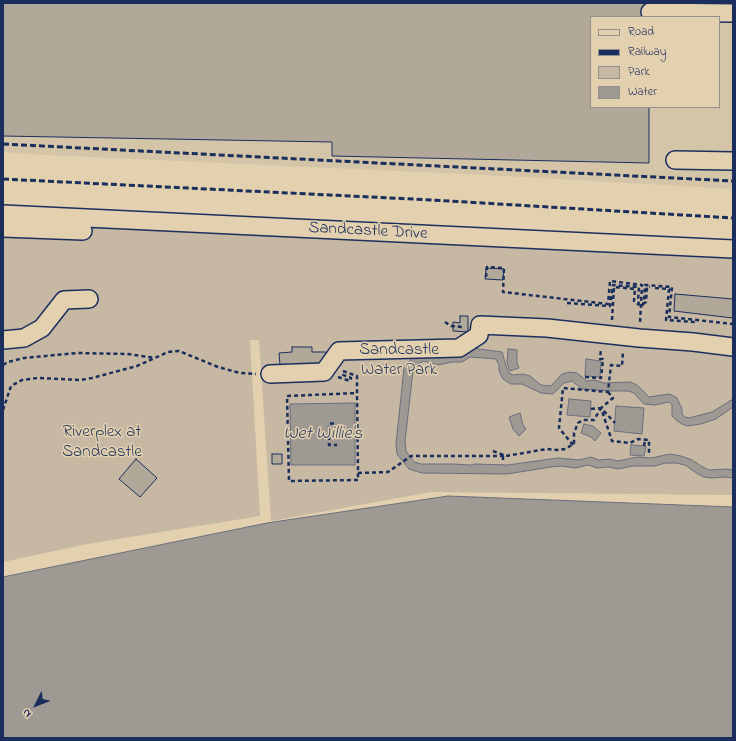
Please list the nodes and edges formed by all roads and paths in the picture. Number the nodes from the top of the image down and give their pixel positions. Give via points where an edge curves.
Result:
1 (650, 12) dead end
2 (733, 13) edge
3 (675, 160) dead end
4 (733, 161) edge
5 (3, 214) edge
6 (3, 228) edge
7 (83, 231) dead end
8 (733, 249) edge
9 (486, 277) dead end
10 (89, 299) dead end
11 (567, 302) dead end
12 (641, 307) junction
13 (604, 320) dead end
14 (696, 322) dead end
15 (733, 324) edge
16 (3, 340) edge
17 (602, 347) dead end
18 (733, 347) edge
19 (623, 348) dead end
20 (156, 358) junction
21 (3, 365) edge
22 (270, 374) joint
23 (357, 376) dead end
24 (585, 376) dead end
25 (608, 392) junction
26 (357, 393) junction
27 (601, 408) junction
28 (591, 409) dead end
29 (3, 410) edge
30 (335, 423) dead end
31 (615, 423) dead end
32 (321, 437) dead end
33 (329, 437) junction
34 (645, 440) junction
35 (337, 445) dead end
36 (573, 445) junction
37 (644, 446) dead end
38 (493, 451) dead end
39 (649, 454) dead end
40 (504, 456) junction
41 (503, 462) dead end
42 (358, 473) junction

1 - 2 street
3 - 4 street
5 - 8 street, Sandcastle Drive
6 - 7 street
9 - 12 path via 487,267 504,268 503,292 608,304 610,281 642,285
10 - 16 street via 64,300 42,328 24,338
11 - 12 path via 610,306 612,285 638,287 638,301
12 - 13 path via 634,301 635,289 614,287 612,321
12 - 14 path via 646,302 647,287 669,289 666,320
12 - 15 path via 644,302 645,286 672,288 669,317
17 - 24 path via 601,378
18 - 22 street via 548,328 480,325 479,335 459,348 339,351 324,372
19 - 25 path via 622,366 611,365
20 - 21 path via 128,354 77,353 24,358
20 - 22 path via 168,352 179,351 240,373
20 - 29 path via 137,366 81,380 22,380 11,386
23 - 26 path
25 - 27 path via 613,398
25 - 36 path via 563,388 559,428
26 - 42 path
26 - 42 path via 287,396 289,481 358,480
27 - 28 path
27 - 31 path
27 - 34 path via 612,441 630,443 638,439
27 - 36 path via 594,420 583,420 578,423 574,431
30 - 33 path via 329,424
32 - 33 path
33 - 35 path via 329,445
34 - 37 path
34 - 39 path via 649,440
36 - 40 path via 561,450 547,449
38 - 40 path
40 - 41 path
40 - 42 path via 411,456 388,472

